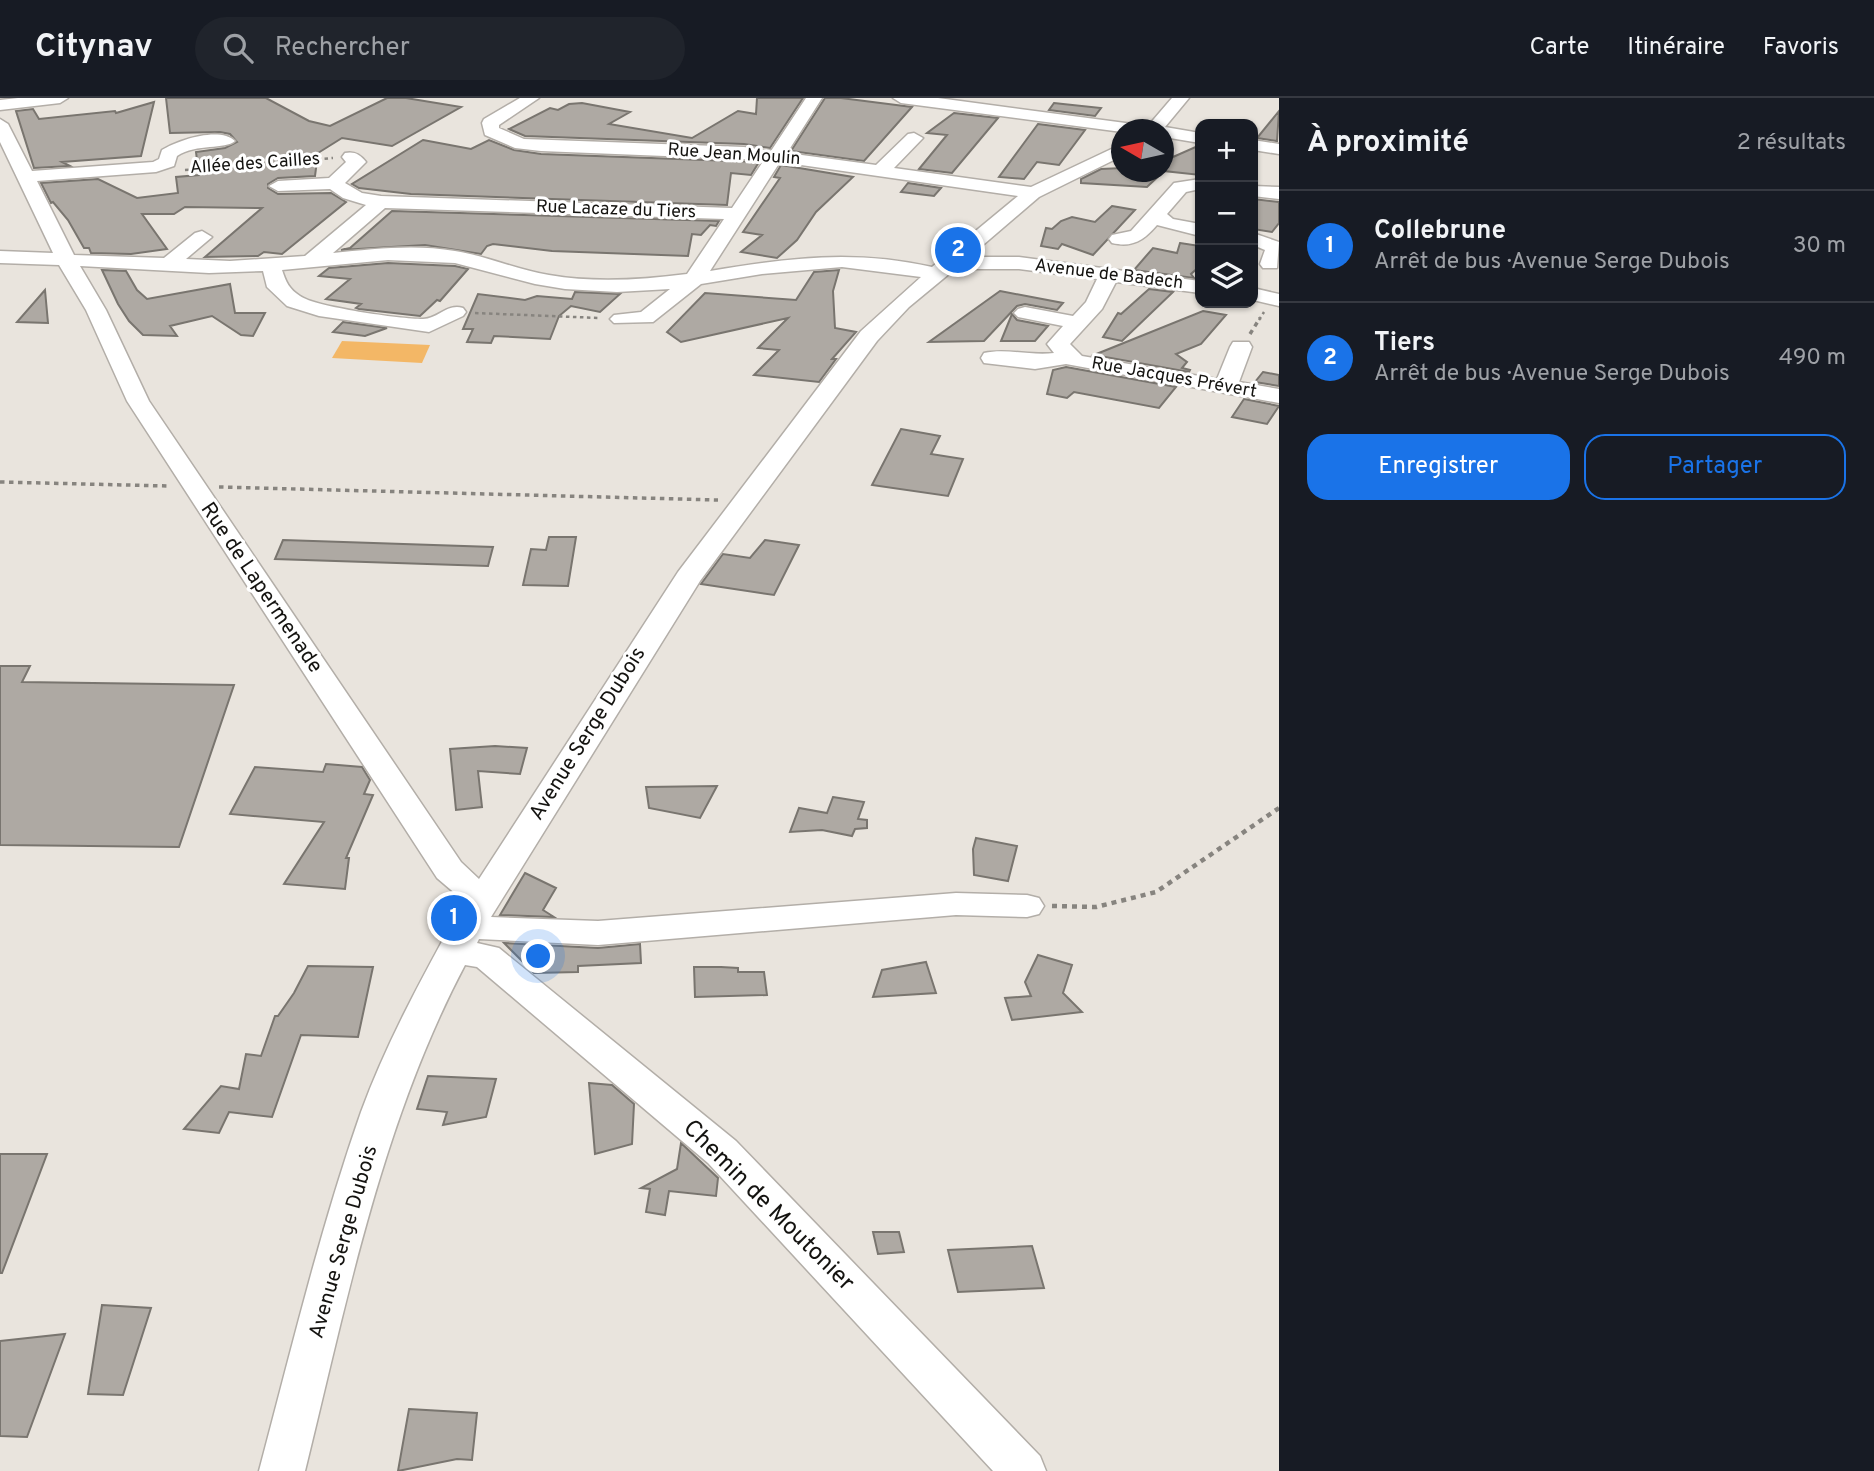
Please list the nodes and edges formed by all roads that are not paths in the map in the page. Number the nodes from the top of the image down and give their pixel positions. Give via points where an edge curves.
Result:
1 (60, 98) edge
2 (531, 98) edge
3 (814, 98) edge
4 (901, 98) edge
5 (1181, 98) edge
6 (952, 101) edge
7 (0, 105) edge
8 (1163, 119) edge
9 (0, 124) edge
10 (1111, 125) edge
11 (1174, 134) edge
12 (1195, 137) edge
13 (914, 138) dead end
14 (226, 141) dead end
15 (1258, 146) edge
16 (1279, 149) edge
17 (1111, 154) edge
18 (777, 156) junction
19 (351, 157) road end
20 (881, 171) junction
21 (24, 177) junction
22 (334, 183) junction
23 (1195, 185) edge
24 (278, 186) dead end
25 (1258, 191) edge
26 (1033, 193) junction
27 (1279, 193) edge
28 (381, 202) junction
29 (737, 214) junction
30 (1156, 215) junction
31 (1195, 229) edge
32 (202, 237) dead end
33 (1119, 239) dead end
34 (977, 240) junction
35 (1258, 243) edge
36 (1276, 256) edge
37 (0, 257) edge
38 (66, 260) junction
39 (312, 260) junction
40 (1019, 263) junction
41 (164, 264) junction
42 (271, 265) junction
43 (942, 268) junction
44 (1109, 276) junction
45 (1258, 277) edge
46 (693, 281) junction
47 (173, 286) dead end
48 (1195, 286) edge
49 (456, 312) road end
50 (1025, 313) dead end
51 (621, 319) road end
52 (1078, 323) junction
53 (1241, 347) road end
54 (992, 358) dead end
55 (1071, 358) junction
56 (1225, 388) junction
57 (1279, 396) edge
58 (485, 895) junction
59 (1027, 906) road end
60 (461, 940) junction
61 (282, 1471) edge
62 (1023, 1471) edge

1 - 7 street
2 - 18 street, Rue Jean Moulin via 497,117 490,123 491,131 520,144 541,146
3 - 18 street, Rue Lacaze du Tiers
4 - 6 street
5 - 8 street
6 - 10 street
9 - 21 street, Rue de Lapermenade
11 - 12 street
13 - 20 street
14 - 21 street, Allée des Cailles via 182,144 160,166
15 - 16 street
17 - 26 street, Avenue Serge Dubois
18 - 20 street, Rue Jean Moulin
18 - 29 street, Rue Lacaze du Tiers
19 - 22 street via 357,162
20 - 26 street, Rue Jean Moulin
21 - 38 street, Rue de Lapermenade
22 - 24 street
22 - 28 street, Rue Lacaze du Tiers via 343,193
23 - 30 street via 1180,187
25 - 27 street
26 - 34 street, Avenue Serge Dubois
28 - 29 street, Rue Lacaze du Tiers
28 - 39 street
29 - 46 street, Rue Lacaze du Tiers
30 - 31 street via 1167,225
30 - 33 street via 1137,236
32 - 41 street
34 - 40 street via 996,255
34 - 43 street, Avenue Serge Dubois
35 - 36 street
36 - 45 street
37 - 38 street
38 - 41 street
38 - 58 street, Rue de Lapermenade via 96,310 138,401 194,486 449,870 474,893
39 - 42 street
39 - 46 street via 410,253 473,260 504,269 537,264 548,281 614,286
40 - 43 street
40 - 44 street, Avenue de Badech
41 - 42 street
41 - 47 street
42 - 49 street via 277,287 294,302 319,310 429,326
43 - 46 street via 834,261
43 - 58 street, Avenue Serge Dubois via 869,336 688,578
44 - 48 street, Avenue de Badech
44 - 52 street, Rue Jacques Prévert via 1095,305
46 - 51 street via 646,317
50 - 52 street
52 - 55 street, Rue Jacques Prévert via 1058,344
53 - 56 street
54 - 55 street, Rue Jacques Prévert via 1035,362
55 - 56 street, Rue Jacques Prévert
56 - 57 street, Rue Jacques Prévert
58 - 60 street, Avenue Serge Dubois
59 - 60 street via 956,904
60 - 61 street, Avenue Serge Dubois via 419,1017 381,1111 335,1263
60 - 62 street, Chemin de Moutonier via 487,956 722,1152

